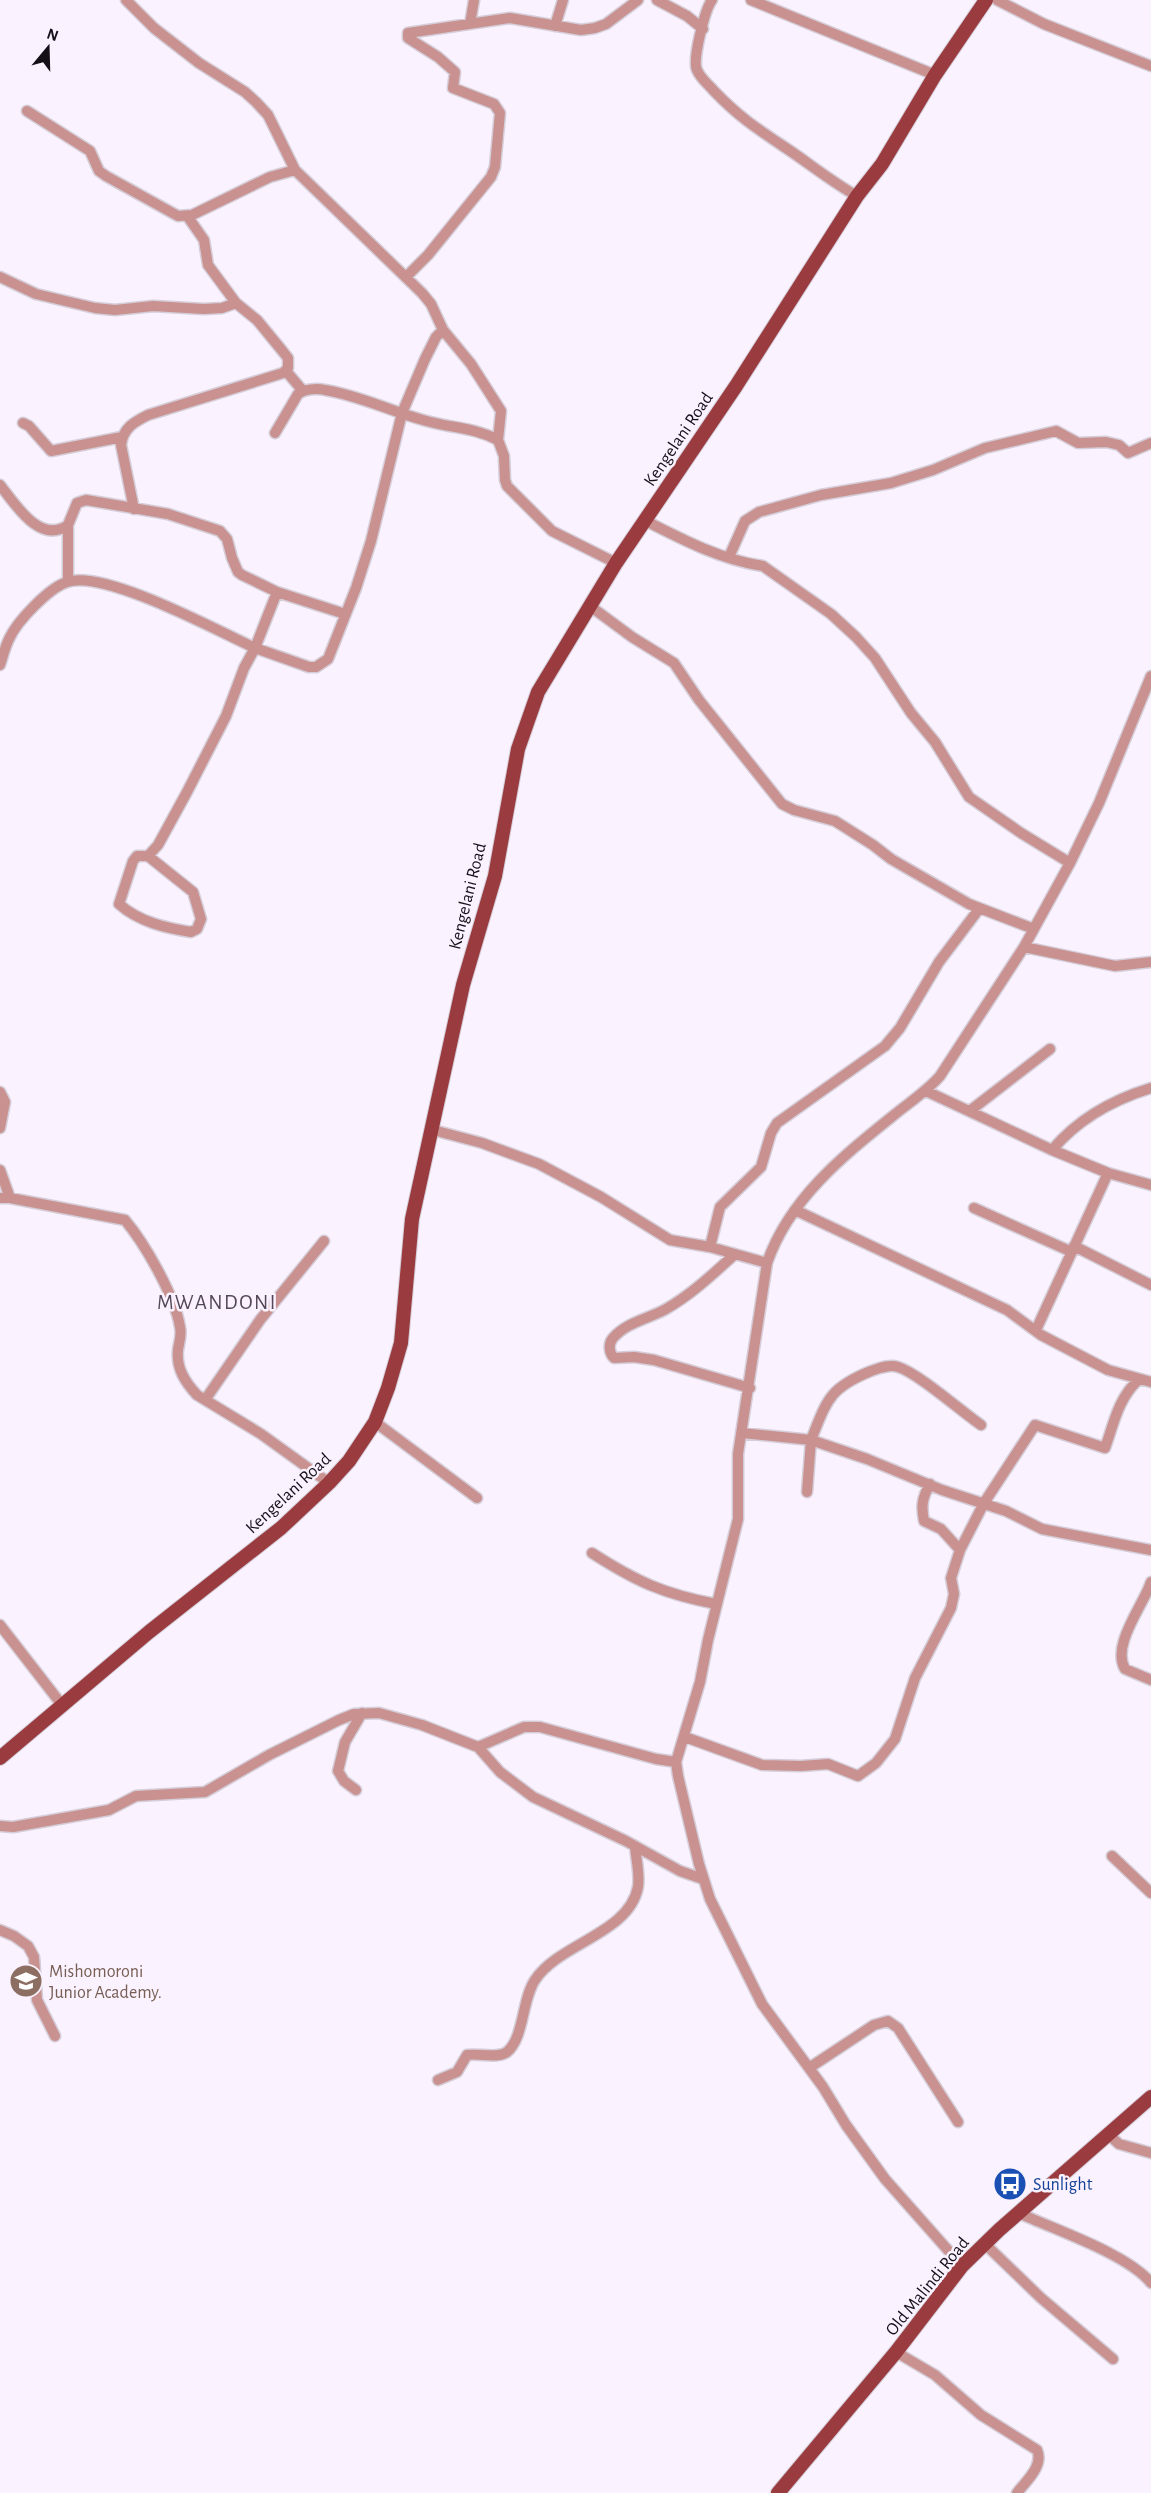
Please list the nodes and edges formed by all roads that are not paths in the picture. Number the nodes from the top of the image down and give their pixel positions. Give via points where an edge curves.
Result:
1 (126, 0) edge
2 (474, 0) edge
3 (563, 0) edge
4 (638, 0) edge
5 (657, 0) edge
6 (712, 0) edge
7 (752, 0) edge
8 (986, 0) edge
9 (997, 0) edge
10 (470, 24) junction
11 (555, 27) junction
12 (703, 28) junction
13 (1151, 66) edge
14 (935, 75) junction
15 (27, 111) dead end
16 (294, 170) junction
17 (857, 196) junction
18 (188, 217) junction
19 (0, 277) edge
20 (406, 277) junction
21 (236, 303) junction
22 (443, 330) junction
23 (286, 371) junction
24 (303, 391) junction
25 (402, 413) junction
26 (23, 423) dead end
27 (275, 433) dead end
28 (122, 437) junction
29 (498, 440) junction
30 (1151, 443) edge
31 (0, 485) edge
32 (134, 510) junction
33 (646, 521) junction
34 (68, 525) junction
35 (729, 557) junction
36 (616, 563) junction
37 (68, 581) junction
38 (277, 592) junction
39 (590, 606) junction
40 (345, 614) junction
41 (255, 648) junction
42 (0, 665) edge
43 (1151, 676) edge
44 (148, 856) junction
45 (1070, 863) junction
46 (978, 909) junction
47 (1034, 929) junction
48 (1024, 947) junction
49 (1151, 962) edge
50 (1050, 1049) dead end
51 (1151, 1088) edge
52 (926, 1091) junction
53 (0, 1092) edge
54 (971, 1110) junction
55 (0, 1128) edge
56 (433, 1130) junction
57 (1052, 1150) junction
58 (0, 1170) edge
59 (1108, 1173) junction
60 (1151, 1185) edge
61 (5, 1198) edge
62 (974, 1208) dead end
63 (795, 1210) junction
64 (324, 1241) dead end
65 (710, 1247) junction
66 (1073, 1249) junction
67 (735, 1254) junction
68 (767, 1263) junction
69 (1151, 1285) edge
70 (1036, 1330) junction
71 (1138, 1380) junction
72 (1151, 1382) edge
73 (750, 1388) junction
74 (206, 1400) junction
75 (375, 1422) junction
76 (981, 1425) dead end
77 (742, 1433) junction
78 (811, 1440) junction
79 (329, 1483) junction
80 (930, 1485) junction
81 (807, 1492) dead end
82 (477, 1498) dead end
83 (984, 1503) junction
84 (960, 1550) junction
85 (1151, 1550) edge
86 (592, 1553) dead end
87 (1151, 1582) edge
88 (716, 1604) junction
89 (0, 1624) edge
90 (1151, 1680) edge
91 (62, 1705) junction
92 (362, 1713) junction
93 (685, 1737) junction
94 (478, 1748) junction
95 (0, 1758) edge
96 (676, 1762) junction
97 (356, 1790) dead end
98 (0, 1826) edge
99 (635, 1846) junction
100 (1112, 1856) dead end
101 (703, 1879) junction
102 (1151, 1893) edge
103 (0, 1930) edge
104 (55, 2036) dead end
105 (809, 2067) junction
106 (438, 2080) dead end
107 (1151, 2097) edge
108 (958, 2122) dead end
109 (1109, 2134) junction
110 (1151, 2153) edge
111 (1019, 2213) junction
112 (985, 2244) junction
113 (962, 2266) junction
114 (1151, 2283) edge
115 (896, 2352) junction
116 (1113, 2359) dead end
117 (778, 2493) edge
118 (1017, 2493) edge

1 - 16 street via 154,28 256,102 268,115
2 - 10 street
3 - 11 street
4 - 11 street via 595,28
5 - 12 street
6 - 12 street
7 - 14 street
8 - 14 main road, Kengelani Road
9 - 13 street via 1044,24
10 - 11 street via 513,18
10 - 20 street via 406,36 455,72 453,88 499,108 495,167 488,182
12 - 17 street via 695,63 700,76 748,123
14 - 17 main road, Kengelani Road via 882,164
15 - 18 street via 90,151 99,171 106,176 178,216
16 - 18 street via 270,177
16 - 20 street
17 - 33 main road, Kengelani Road
18 - 21 street via 204,240 208,266
19 - 21 street via 36,294 95,308 204,309
20 - 22 street via 431,304
21 - 23 street via 257,320 288,358
22 - 25 street via 425,359
22 - 29 street via 501,411
23 - 24 street
23 - 28 street via 148,415 131,424
24 - 25 street via 324,389
24 - 27 street via 293,400
25 - 29 street via 482,432
25 - 40 street via 371,541
26 - 28 street via 51,451
28 - 32 street
29 - 36 street via 507,486 552,531
30 - 35 street via 1128,453 1106,442 1078,443 1056,431 985,448 891,483 821,495 759,512 745,521
31 - 34 street via 33,523 54,530
32 - 34 street via 80,501
32 - 38 street via 168,514 224,533 238,572
33 - 35 street via 682,540
33 - 36 main road, Kengelani Road
34 - 37 street
35 - 45 street via 762,566 831,614 875,658 969,797
36 - 39 main road, Kengelani Road
37 - 41 street via 97,582 129,590
37 - 42 street via 20,621 8,639
38 - 40 street
38 - 41 street
39 - 46 street via 674,663 782,804 836,821 891,859
39 - 56 main road, Kengelani Road via 538,692 521,739 495,876 464,985
40 - 41 street via 328,659 316,667
41 - 44 street via 187,792
43 - 45 street
44 - 44 street via 134,857 119,904 151,923 194,931 201,922 195,895
45 - 47 street
46 - 47 street
46 - 65 street via 885,1046 777,1123 761,1167 720,1207
47 - 48 street
48 - 49 street via 1122,967
48 - 52 street via 940,1076
50 - 54 street
51 - 57 street via 1106,1106 1069,1130
52 - 54 street
52 - 63 street via 845,1154
53 - 55 street via 4,1102
54 - 57 street
56 - 65 street via 539,1164 601,1197 661,1236
56 - 75 main road, Kengelani Road via 411,1227 399,1350
57 - 59 street
58 - 61 street
59 - 60 street
59 - 66 street
61 - 74 street via 125,1220 161,1278 178,1319 182,1375 197,1395
62 - 66 street
63 - 68 street via 779,1232
63 - 70 street via 1007,1310
64 - 74 street via 260,1320
65 - 67 street
66 - 69 street
66 - 70 street
67 - 68 street
67 - 73 street via 696,1290 622,1329 609,1346 614,1359 654,1360
68 - 73 street
70 - 71 street via 1108,1370
71 - 72 street
71 - 83 street via 1118,1406 1105,1448 1035,1425
73 - 77 street
74 - 79 street
75 - 79 main road, Kengelani Road via 360,1447
75 - 82 street
76 - 78 street via 908,1372 891,1366 855,1378 837,1389
77 - 78 street
77 - 88 street via 738,1519
78 - 80 street
78 - 81 street
79 - 91 main road, Kengelani Road via 280,1528
80 - 83 street
80 - 84 street via 921,1507 924,1521 941,1529
83 - 84 street
83 - 85 street via 1042,1529
84 - 93 street via 951,1578 951,1608 915,1678 895,1739 860,1776 828,1764 752,1763
86 - 88 street via 634,1580
87 - 90 street via 1128,1628 1121,1655 1125,1669
88 - 93 street
89 - 91 street
91 - 95 main road, Kengelani Road
92 - 94 street via 401,1718
92 - 97 street via 345,1742 338,1771
92 - 98 street via 294,1741 205,1792 142,1795 109,1810
93 - 96 street
94 - 96 street via 524,1727 540,1727
94 - 99 street via 522,1790
96 - 101 street
99 - 101 street
99 - 106 street via 638,1884 629,1906 606,1929 564,1952 536,1978 511,2048 502,2055 467,2055 457,2072
100 - 102 street
101 - 105 street via 762,2004
103 - 104 street via 28,1946 34,1957 38,2000
105 - 108 street via 874,2025 888,2021 898,2028
105 - 113 street via 885,2179
107 - 109 main road, Old Malindi Road
109 - 110 street via 1119,2144
109 - 111 main road, Old Malindi Road
111 - 112 main road, Old Malindi Road
111 - 114 street via 1127,2262
112 - 113 main road, Old Malindi Road
112 - 116 street
113 - 115 main road, Old Malindi Road
115 - 117 main road, Old Malindi Road
115 - 118 street via 934,2375 981,2415 1037,2450 1038,2464

